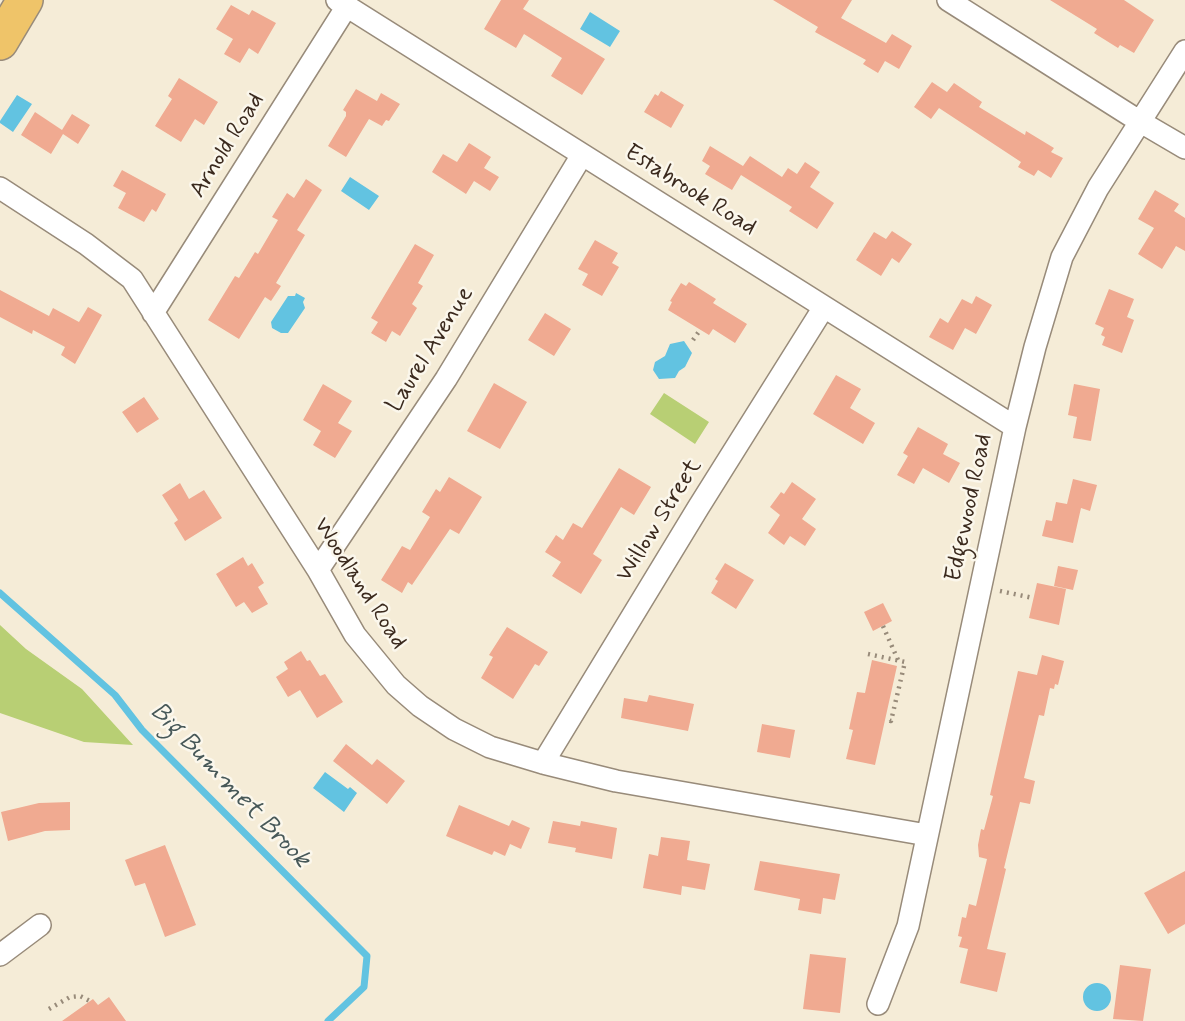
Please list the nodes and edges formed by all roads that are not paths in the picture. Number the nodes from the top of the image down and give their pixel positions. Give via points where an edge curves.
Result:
1 (25, 0) edge
2 (948, 0) edge
3 (342, 3) edge
4 (0, 42) edge
5 (1185, 51) edge
6 (1139, 121) junction
7 (1185, 148) edge
8 (582, 155) junction
9 (0, 188) edge
10 (824, 307) junction
11 (153, 313) junction
12 (1014, 427) junction
13 (318, 570) junction
14 (543, 763) junction
15 (927, 835) junction
16 (40, 925) dead end
17 (0, 955) edge
18 (878, 1004) dead end

1 - 4 main road
2 - 6 street
3 - 8 street, Estabrook Road
3 - 11 street, Arnold Road
5 - 6 street, Edgewood Road
6 - 7 street
6 - 12 street, Edgewood Road via 1062,257
8 - 10 street, Estabrook Road
8 - 13 street, Laurel Avenue via 446,379
9 - 11 street, Woodland Road via 132,279
10 - 12 street, Estabrook Road
10 - 14 street, Willow Street
11 - 13 street, Woodland Road
12 - 15 street, Edgewood Road
13 - 14 street, Woodland Road via 355,635 396,685 420,706 490,747
14 - 15 street, Woodland Road via 616,781
15 - 18 street, Edgewood Road via 908,926
16 - 17 street

